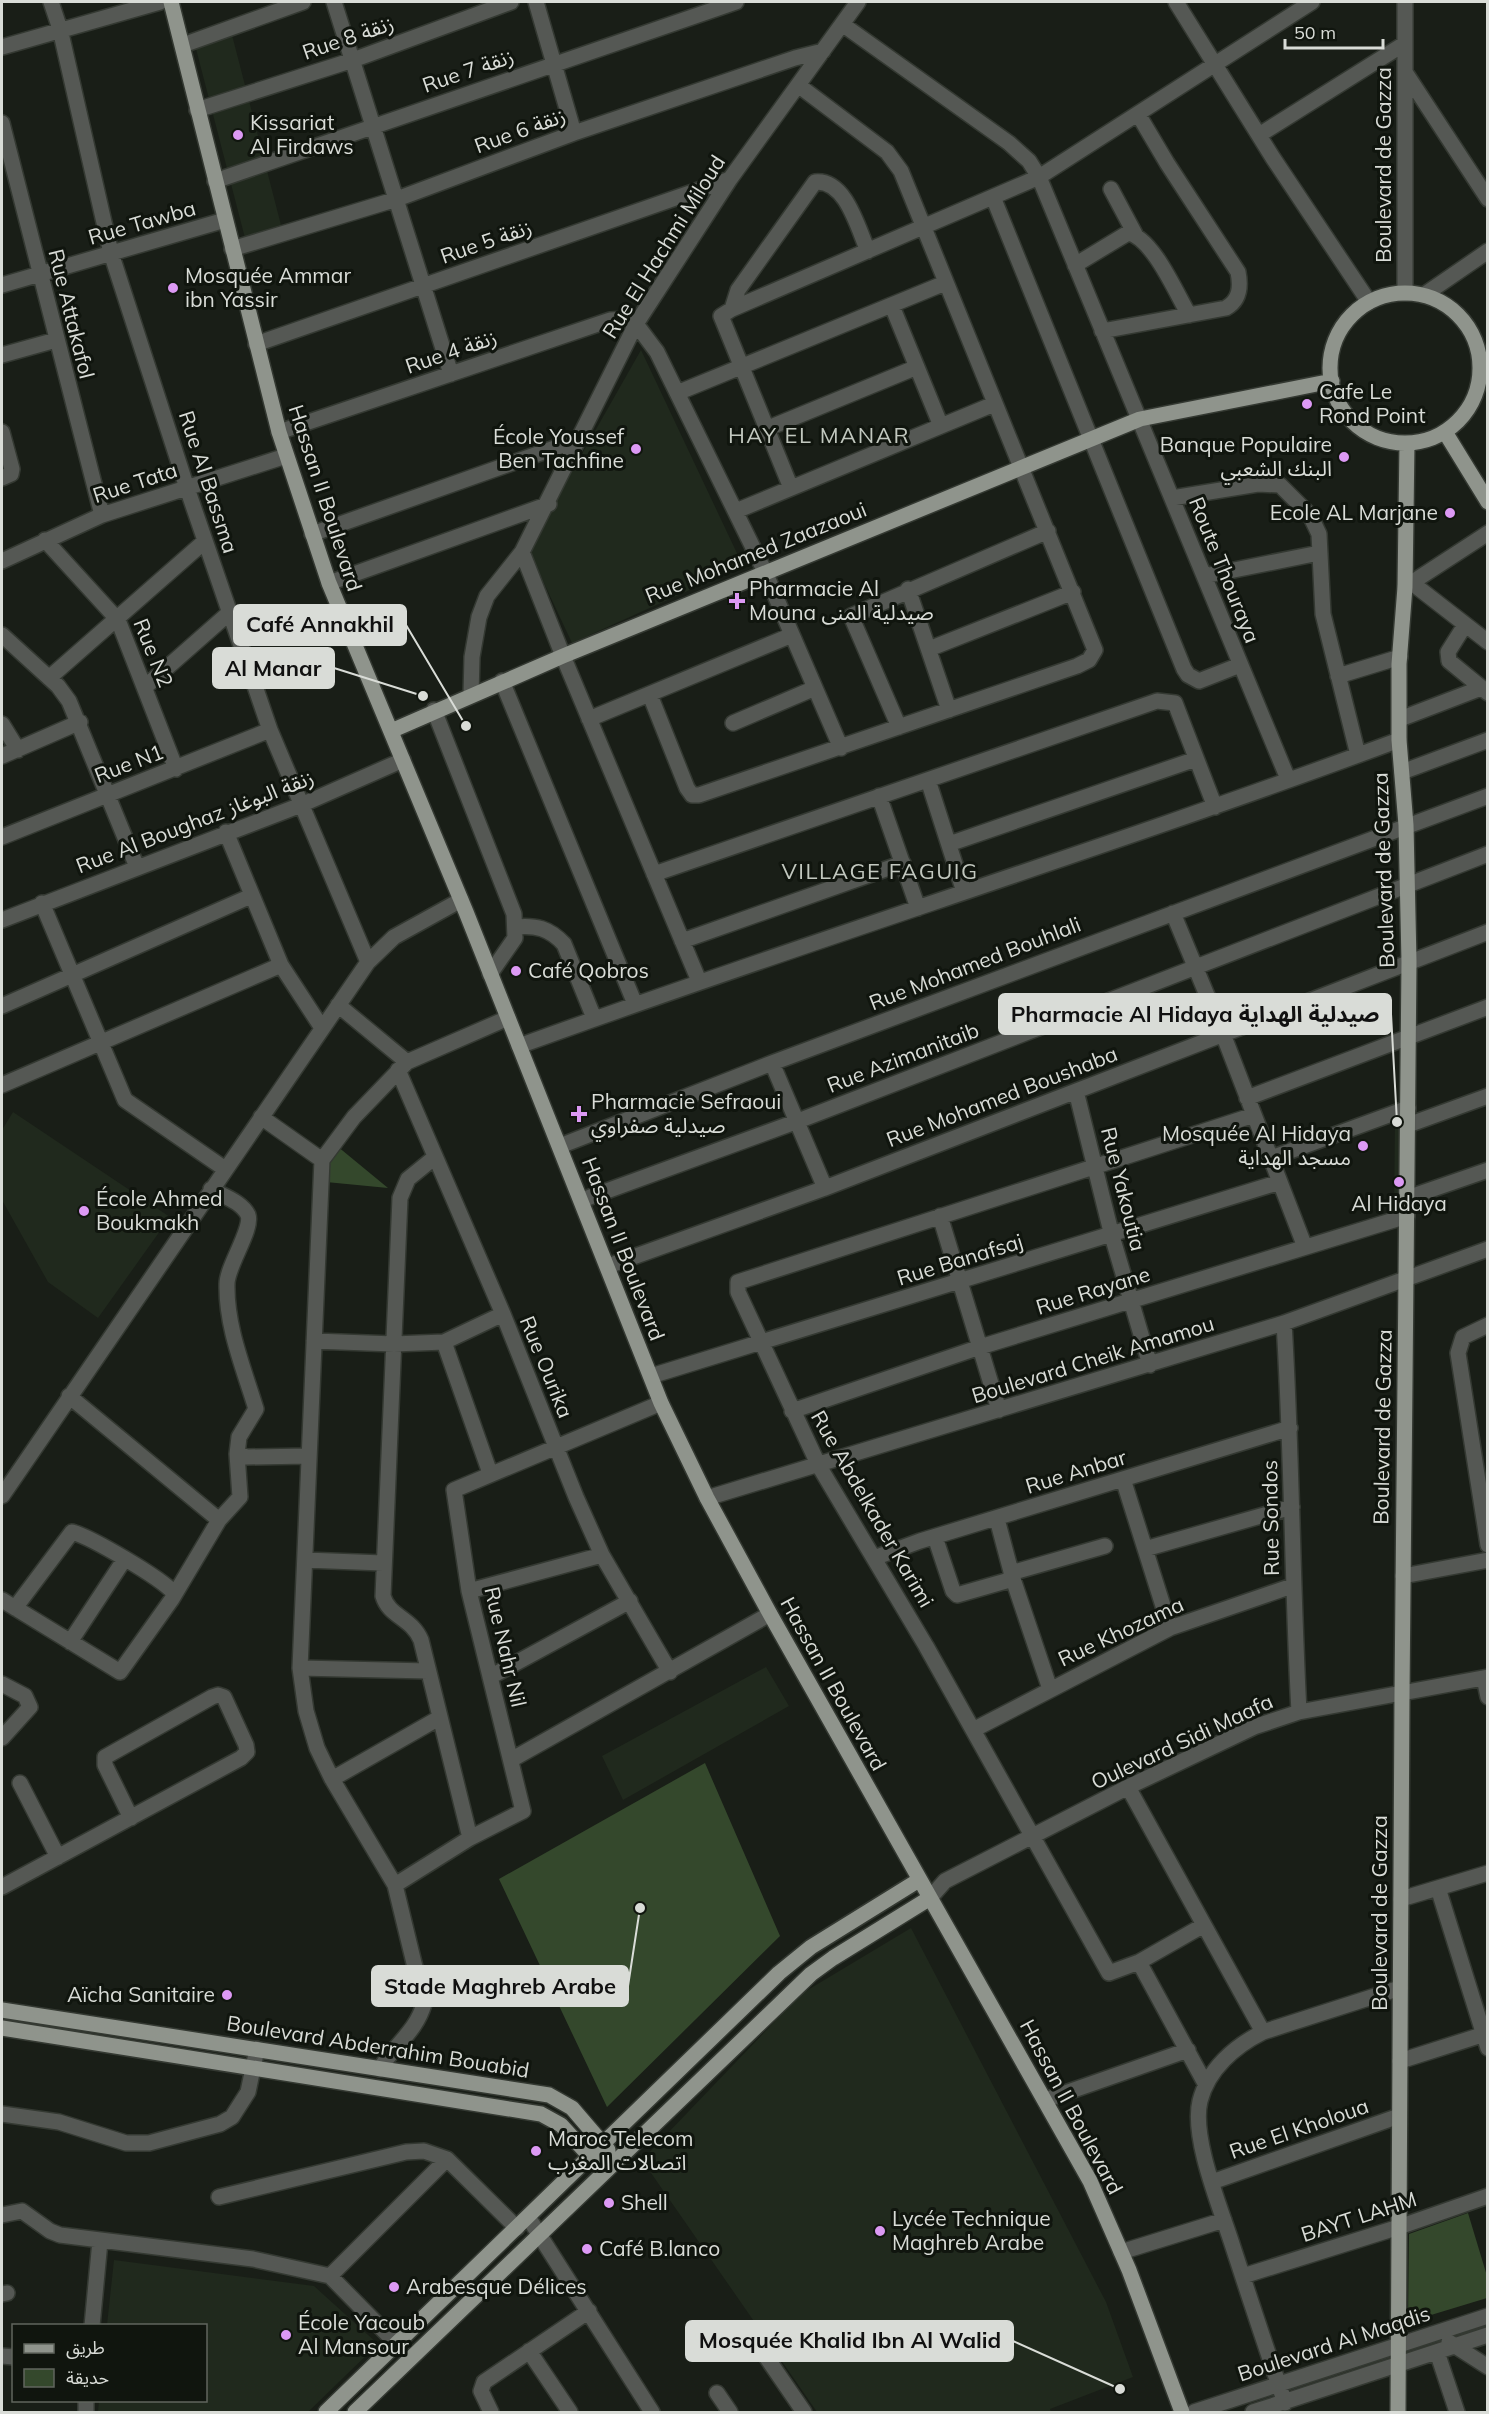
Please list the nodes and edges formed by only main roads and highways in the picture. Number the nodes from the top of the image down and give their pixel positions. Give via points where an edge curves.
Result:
1 (171, 2) edge
2 (1332, 381) junction
3 (1444, 432) junction
4 (1407, 443) junction
5 (1488, 502) edge
6 (391, 730) junction
7 (919, 1880) junction
8 (930, 1898) junction
9 (2, 2010) edge
10 (2, 2028) edge
11 (602, 2145) junction
12 (590, 2157) junction
13 (616, 2160) junction
14 (604, 2171) junction
15 (326, 2412) edge
16 (355, 2412) edge
17 (1182, 2412) edge
18 (1398, 2412) edge

1 - 6 main road, Hassan II Boulevard via 286,456 329,583
2 - 3 main road via 1332,353 1338,336 1354,313 1369,302 1405,293 1445,304 1462,319 1474,339 1479,361 1478,383 1470,404
2 - 4 main road via 1338,400 1356,424 1383,439
2 - 6 main road, Rue Mohamed Zaazaoui via 1140,419
3 - 4 main road
3 - 5 main road
4 - 18 main road, Boulevard de Gazza via 1408,585 1400,657 1399,740 1406,825 1409,962
6 - 7 main road, Hassan II Boulevard via 661,1403 707,1498
7 - 8 main road, Hassan II Boulevard
7 - 11 main road via 793,1962
8 - 13 main road via 811,1974
8 - 17 main road, Hassan II Boulevard via 1090,2181
9 - 11 main road, Boulevard Abderrahim Bouabid via 549,2095 572,2108
10 - 12 main road, Boulevard Abderrahim Bouabid via 541,2114 561,2125
11 - 12 main road
11 - 13 main road, Boulevard Abderrahim Bouabid
12 - 14 main road, Boulevard Abderrahim Bouabid
12 - 15 main road
13 - 14 main road
14 - 16 main road

